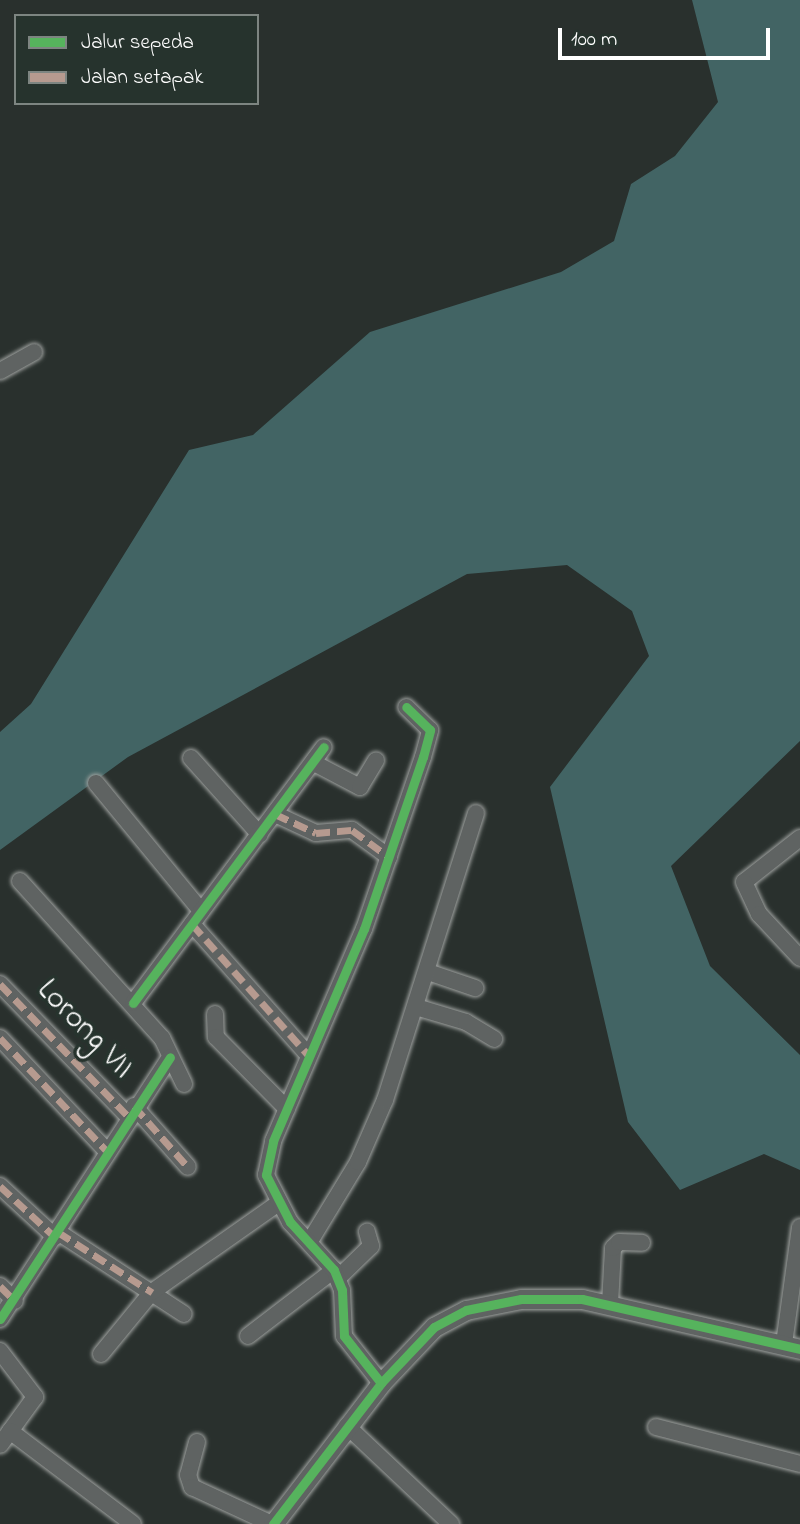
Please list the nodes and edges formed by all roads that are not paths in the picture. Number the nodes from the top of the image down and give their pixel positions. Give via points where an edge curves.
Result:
1 (34, 352) dead end
2 (0, 371) edge
3 (406, 707) dead end
4 (324, 747) dead end
5 (191, 758) dead end
6 (376, 761) dead end
7 (314, 764) junction
8 (96, 783) dead end
9 (476, 813) dead end
10 (275, 814) junction
11 (260, 835) junction
12 (798, 842) edge
13 (388, 858) junction
14 (20, 881) dead end
15 (197, 918) junction
16 (800, 958) edge
17 (428, 972) junction
18 (0, 984) edge
19 (475, 988) dead end
20 (133, 1003) junction
21 (416, 1007) junction
22 (215, 1014) dead end
23 (0, 1038) edge
24 (494, 1039) dead end
25 (309, 1056) junction
26 (170, 1057) junction
27 (184, 1084) dead end
28 (287, 1110) junction
29 (131, 1111) junction
30 (106, 1150) junction
31 (188, 1167) dead end
32 (0, 1186) edge
33 (280, 1202) junction
34 (800, 1227) edge
35 (367, 1232) dead end
36 (57, 1235) junction
37 (310, 1241) junction
38 (642, 1242) dead end
39 (336, 1274) junction
40 (0, 1286) edge
41 (152, 1292) junction
42 (15, 1301) junction
43 (610, 1304) junction
44 (184, 1314) dead end
45 (0, 1319) edge
46 (248, 1336) dead end
47 (792, 1347) edge
48 (0, 1351) edge
49 (101, 1354) dead end
50 (381, 1383) junction
51 (347, 1426) junction
52 (656, 1427) dead end
53 (10, 1431) junction
54 (197, 1442) dead end
55 (0, 1445) edge
56 (800, 1464) edge
57 (133, 1524) edge
58 (272, 1524) edge
59 (451, 1524) edge

1 - 2 street
3 - 13 street via 430,730
4 - 7 street
5 - 11 street
6 - 7 street via 360,786
7 - 10 street
8 - 15 street
9 - 17 street via 444,904
10 - 11 street
10 - 13 street via 316,833 352,830
11 - 15 street
12 - 16 street via 744,882 758,914
13 - 25 street
14 - 20 street
15 - 20 street
15 - 25 street
17 - 19 street
17 - 21 street
18 - 29 street, Lorong VII
20 - 26 street
21 - 24 street via 466,1022
21 - 37 street via 358,1162
22 - 28 street via 216,1037
23 - 30 street
25 - 28 street
26 - 27 street
26 - 29 street
28 - 33 street via 267,1156 266,1175
29 - 30 street
29 - 31 street, Lorong VII
30 - 36 street
32 - 36 street
33 - 37 street via 290,1222
33 - 41 street
34 - 47 street
35 - 39 street via 371,1246
36 - 41 street
36 - 42 street
37 - 39 street
38 - 43 street via 619,1242 613,1248
39 - 46 street
39 - 50 street via 344,1336
40 - 42 street
41 - 44 street
41 - 49 street
42 - 45 street
43 - 47 street
43 - 50 street via 558,1297 466,1310 434,1327
48 - 53 street via 35,1396
50 - 51 street
51 - 58 street
51 - 59 street
52 - 56 street
53 - 55 street
53 - 57 street
54 - 58 street via 188,1475 192,1486

